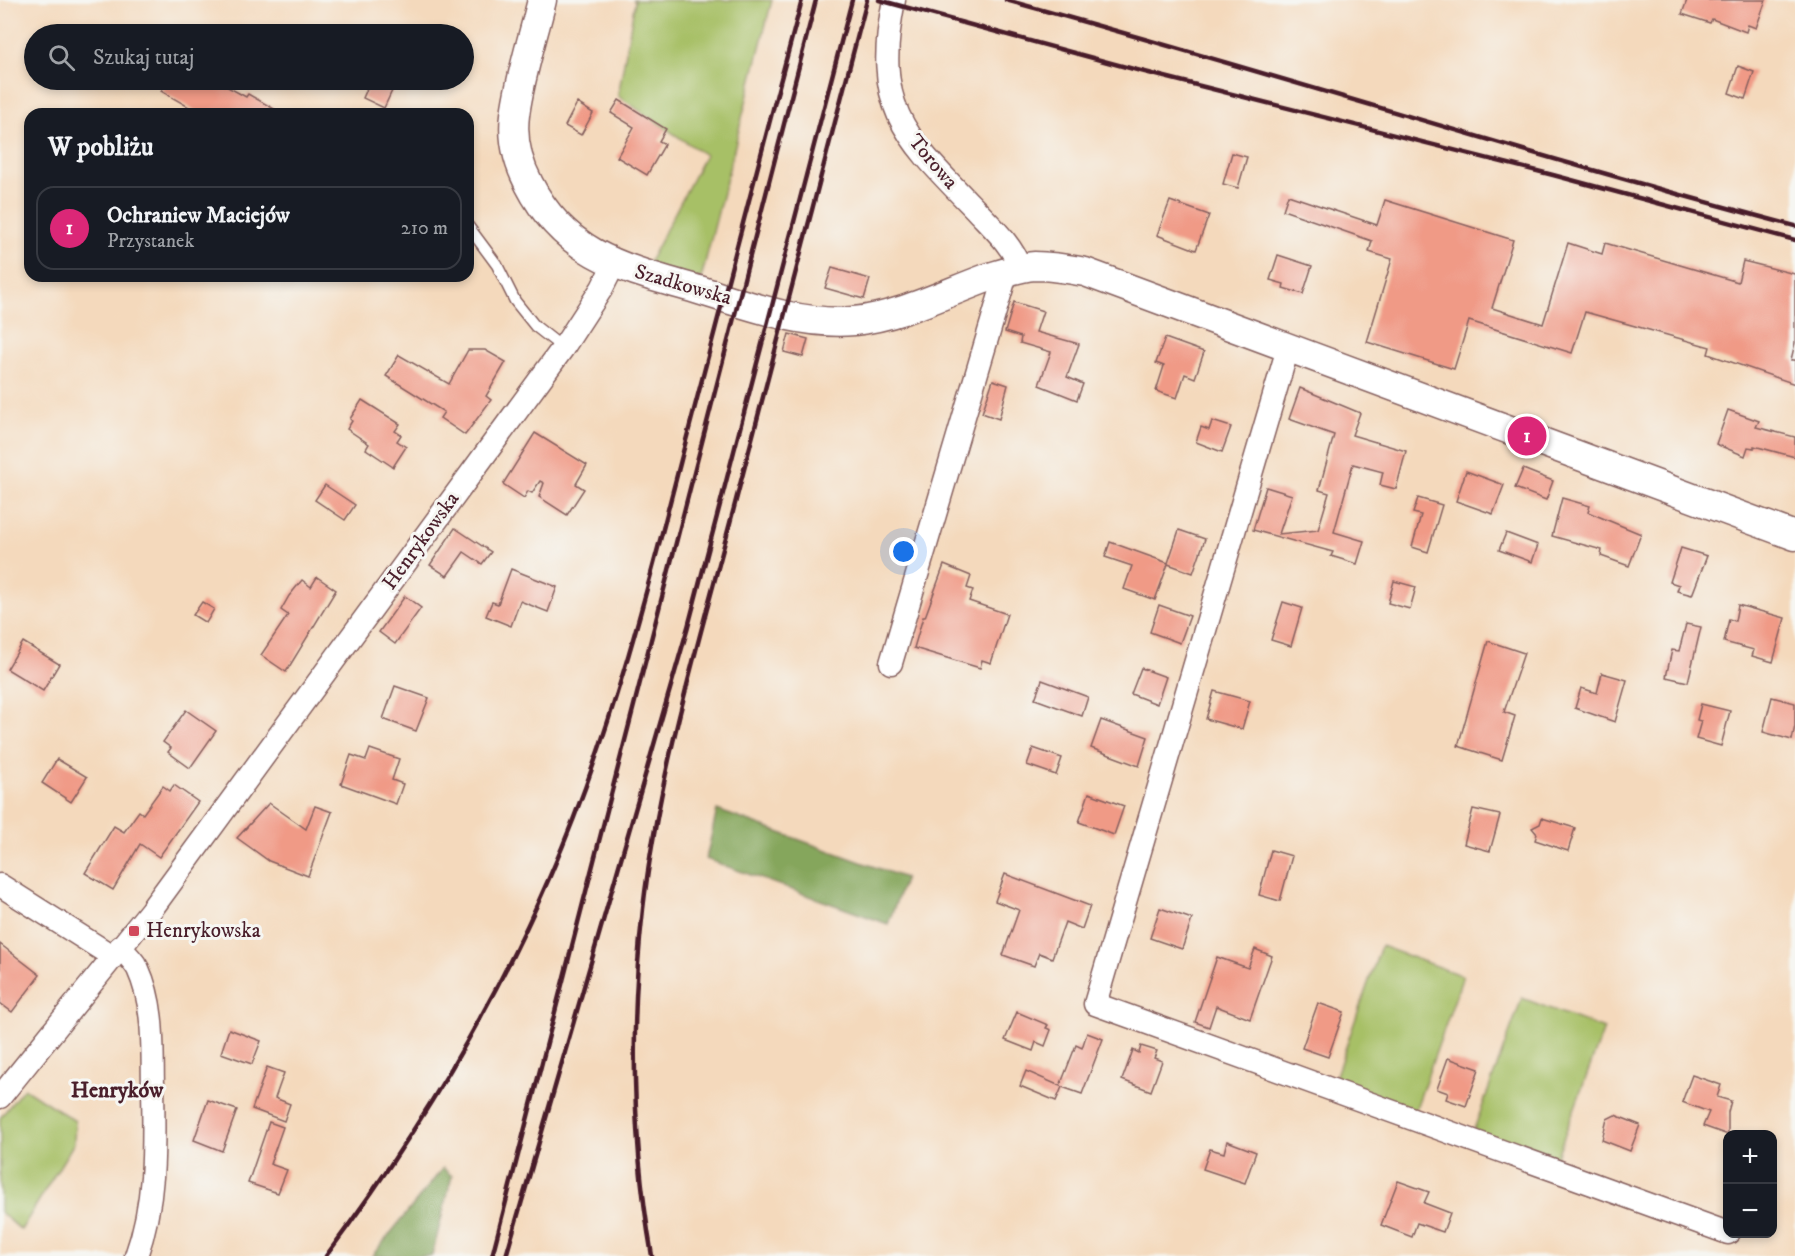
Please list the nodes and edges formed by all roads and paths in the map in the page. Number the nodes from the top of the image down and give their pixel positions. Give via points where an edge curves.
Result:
1 (542, 0) edge
2 (894, 0) edge
3 (474, 234) edge
4 (614, 264) junction
5 (1014, 270) junction
6 (562, 348) junction
7 (1288, 348) junction
8 (1795, 536) edge
9 (891, 663) dead end
10 (0, 885) edge
11 (116, 952) junction
12 (0, 1097) edge
13 (1723, 1231) edge
14 (136, 1256) edge

1 - 4 street, Szadkowska via 514,116 514,142 521,169 538,203 560,228 586,250
2 - 5 street, Torowa via 886,74 901,121 923,156 1011,248
3 - 6 lane via 497,265 515,301 535,326
4 - 5 street, Szadkowska via 749,304 831,322 897,313
4 - 6 street, Henrykowska
5 - 7 street, Szadkowska via 1051,267 1096,275
5 - 9 street
6 - 11 street, Henrykowska via 158,901
7 - 8 street, Szadkowska
7 - 13 street via 1095,1004
10 - 11 street
11 - 12 street, Henrykowska
11 - 14 street via 137,966 152,1023 154,1176 149,1212

